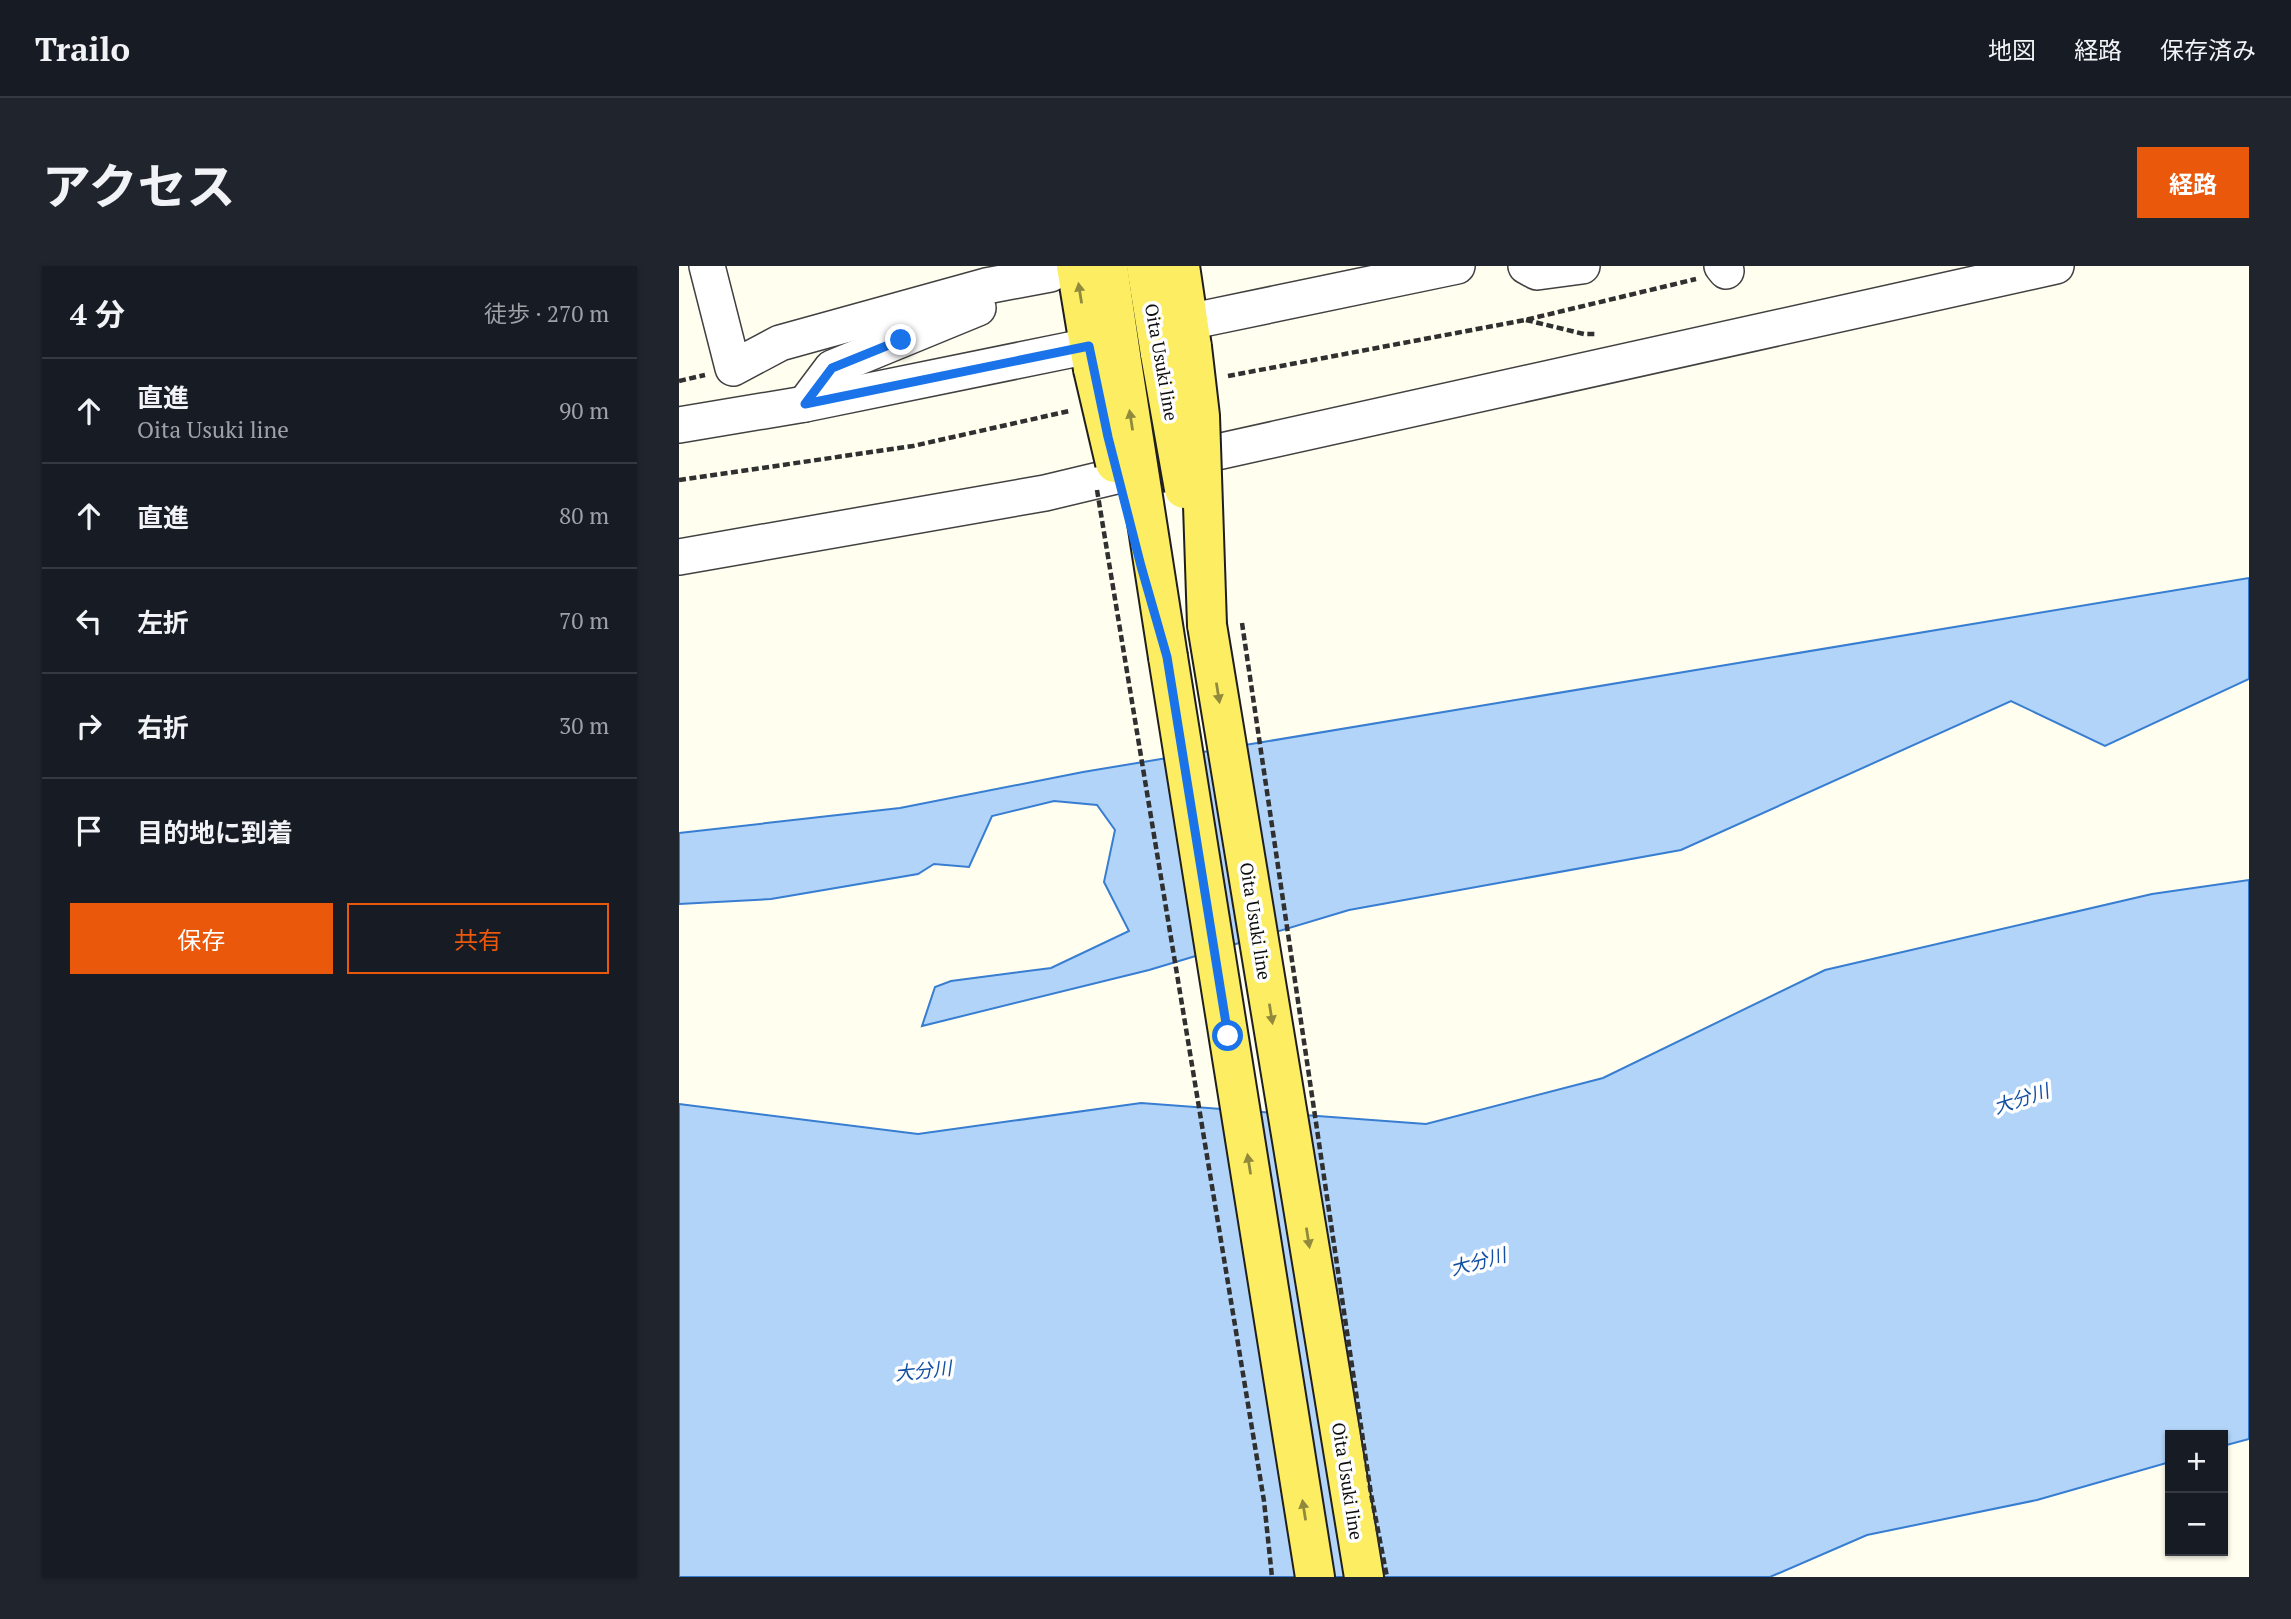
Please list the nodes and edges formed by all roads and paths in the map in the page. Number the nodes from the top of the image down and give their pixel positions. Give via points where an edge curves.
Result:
1 (707, 266) edge
2 (1076, 266) edge
3 (1108, 266) edge
4 (1146, 266) edge
5 (1179, 266) edge
6 (1457, 266) edge
7 (1526, 266) edge
8 (1582, 266) edge
9 (2056, 266) edge
10 (1036, 271) edge
11 (1180, 341) junction
12 (1102, 359) junction
13 (805, 404) junction
14 (679, 425) edge
15 (1095, 482) dead end
16 (679, 557) edge
17 (1224, 619) junction
18 (1272, 1577) edge
19 (1315, 1577) edge
20 (1364, 1577) edge
21 (1387, 1577) edge

1 - 10 street via 733,368 780,343
12 -> 2 main road
3 - 12 main road
4 - 11 main road, Oita Usuki line
5 - 11 main road
6 - 11 street
7 - 8 street via 1537,272
9 - 16 street via 1045,493
10 - 13 street via 1050,274 994,302 832,368
11 - 17 main road, Oita Usuki line, bridge via 1201,416
12 - 13 street
19 -> 12 main road, bridge via 1167,657
13 - 14 street
15 - 18 path, bridge via 1264,1501
17 -> 20 main road, Oita Usuki line
17 - 21 path, bridge

